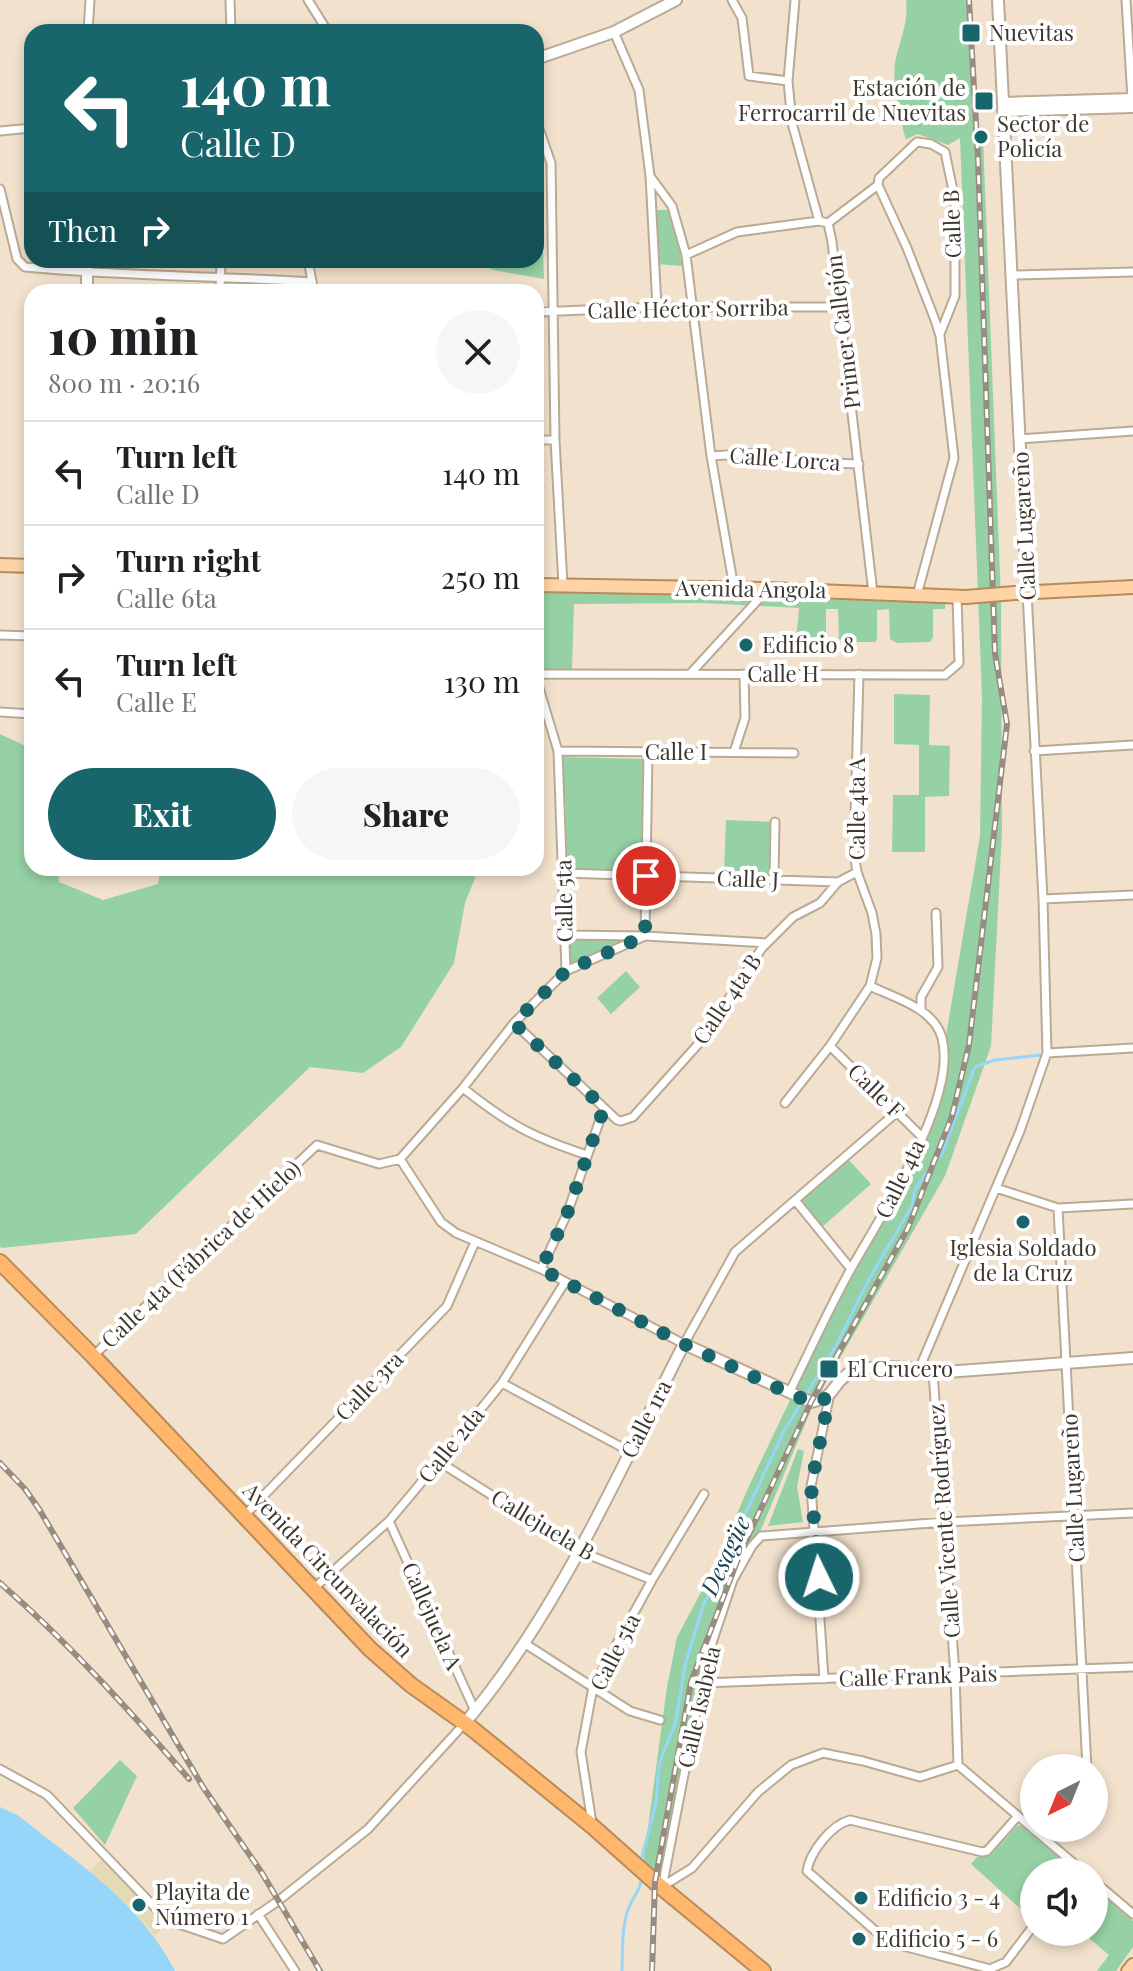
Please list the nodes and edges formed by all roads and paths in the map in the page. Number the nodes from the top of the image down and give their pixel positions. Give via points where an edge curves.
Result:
1 (90, 0) edge
2 (230, 0) edge
3 (308, 0) edge
4 (676, 0) edge
5 (732, 0) edge
6 (795, 0) edge
7 (998, 0) edge
8 (1126, 0) edge
9 (88, 24) edge
10 (231, 24) edge
11 (323, 24) edge
12 (614, 32) junction
13 (544, 56) edge
14 (788, 81) junction
15 (1133, 99) edge
16 (1133, 106) edge
17 (1003, 107) junction
18 (24, 129) edge
19 (0, 131) edge
20 (544, 143) edge
21 (650, 176) junction
22 (878, 185) junction
23 (0, 189) edge
24 (819, 221) junction
25 (828, 223) junction
26 (686, 255) junction
27 (24, 266) edge
28 (35, 268) edge
29 (87, 268) edge
30 (221, 268) edge
31 (309, 268) edge
32 (1133, 272) edge
33 (87, 273) junction
34 (1012, 275) junction
35 (221, 276) junction
36 (312, 282) joint
37 (87, 284) edge
38 (220, 284) edge
39 (657, 307) junction
40 (692, 307) junction
41 (841, 307) junction
42 (544, 312) edge
43 (554, 312) junction
44 (940, 336) junction
45 (1133, 431) edge
46 (1019, 439) junction
47 (544, 440) edge
48 (555, 440) junction
49 (711, 456) junction
50 (859, 464) junction
51 (0, 565) edge
52 (24, 566) edge
53 (544, 585) edge
54 (563, 585) junction
55 (1133, 587) edge
56 (734, 588) junction
57 (767, 589) junction
58 (873, 593) junction
59 (1021, 593) junction
60 (917, 595) junction
61 (962, 596) junction
62 (0, 635) edge
63 (24, 636) edge
64 (690, 674) junction
65 (744, 674) junction
66 (859, 674) junction
67 (544, 676) edge
68 (544, 703) edge
69 (0, 712) edge
70 (24, 714) edge
71 (1133, 745) edge
72 (558, 751) junction
73 (1034, 751) junction
74 (648, 752) junction
75 (734, 752) junction
76 (794, 753) dead end
77 (775, 822) dead end
78 (857, 872) junction
79 (563, 873) junction
80 (646, 876) junction
81 (774, 880) junction
82 (838, 882) junction
83 (1133, 895) edge
84 (1043, 899) junction
85 (936, 913) dead end
86 (564, 935) junction
87 (645, 936) junction
88 (767, 943) junction
89 (566, 971) junction
90 (870, 986) junction
91 (921, 1010) junction
92 (514, 1023) junction
93 (830, 1046) junction
94 (1133, 1048) edge
95 (1047, 1053) junction
96 (463, 1088) junction
97 (785, 1103) dead end
98 (604, 1108) junction
99 (897, 1112) junction
100 (921, 1136) junction
101 (587, 1155) junction
102 (400, 1159) junction
103 (996, 1188) junction
104 (795, 1200) junction
105 (1133, 1204) edge
106 (1058, 1208) junction
107 (475, 1242) junction
108 (0, 1262) edge
109 (541, 1269) junction
110 (851, 1269) junction
111 (565, 1282) junction
112 (684, 1344) junction
113 (93, 1356) junction
114 (1133, 1358) edge
115 (1067, 1364) junction
116 (920, 1367) junction
117 (933, 1373) junction
118 (502, 1383) junction
119 (792, 1394) junction
120 (829, 1398) junction
121 (629, 1451) junction
122 (438, 1461) junction
123 (704, 1494) dead end
124 (1133, 1513) edge
125 (244, 1516) junction
126 (1075, 1516) junction
127 (389, 1521) junction
128 (945, 1522) junction
129 (815, 1531) junction
130 (579, 1551) junction
131 (652, 1580) junction
132 (313, 1589) junction
133 (524, 1643) junction
134 (1133, 1667) edge
135 (1083, 1670) junction
136 (955, 1674) junction
137 (824, 1679) junction
138 (703, 1683) junction
139 (593, 1687) junction
140 (475, 1711) junction
141 (660, 1720) dead end
142 (464, 1724) junction
143 (1086, 1754) edge
144 (958, 1765) junction
145 (0, 1769) edge
146 (1018, 1816) junction
147 (592, 1826) junction
148 (1065, 1858) edge
149 (663, 1887) junction
150 (1108, 1893) edge
151 (258, 1914) junction
152 (1133, 1914) edge
153 (1020, 1944) edge
154 (1133, 1965) edge
155 (295, 1971) edge
156 (763, 1971) edge
157 (1128, 1971) edge

1 - 9 street
2 - 10 street
3 - 11 street
4 - 12 street
5 - 14 street via 742,18 749,76
6 - 14 street
7 - 17 street, Calle Lugareño
8 - 15 street
12 - 13 street
12 - 21 street via 639,90
14 - 24 street via 792,123
15 - 16 street
15 - 17 street
16 - 17 street
17 - 34 street, Calle Lugareño
18 - 19 street
20 - 43 street via 551,163
21 - 26 street via 672,206
21 - 39 street
22 - 25 street
22 - 44 street
22 - 44 street, Calle B via 917,142 945,152 955,200 955,296
23 - 27 street via 17,259
24 - 25 street, Primer Callejón
24 - 26 street via 737,232
25 - 41 street, Primer Callejón
26 - 40 street
28 - 33 street
29 - 33 street
30 - 35 street
31 - 36 street
32 - 34 street
33 - 35 street
33 - 37 street
34 - 46 street, Calle Lugareño
35 - 36 street
35 - 38 street
39 - 40 street, Calle Héctor Sorriba
39 - 43 street, Calle Héctor Sorriba
40 - 41 street, Calle Héctor Sorriba
40 - 49 street
41 - 50 street, Primer Callejón
42 - 43 street, Calle Héctor Sorriba
43 - 48 street
44 - 60 street via 954,458
45 - 46 street
46 - 59 street, Calle Lugareño
47 - 48 street
48 - 54 street
49 - 50 street, Calle Lorca via 758,453
49 - 56 street
50 - 58 street, Primer Callejón
51 - 52 main road
53 - 54 main road, Avenida Angola
54 - 56 main road, Avenida Angola
55 - 59 main road, Avenida Angola
56 - 57 main road, Avenida Angola
57 - 58 main road, Avenida Angola
57 - 64 street
58 - 60 main road, Avenida Angola
59 - 61 main road, Avenida Angola, bridge
59 - 73 street, Calle Lugareño
60 - 61 main road, Avenida Angola
61 - 66 street, Calle H via 959,663 945,675
62 - 63 street
64 - 65 street, Calle H
64 - 67 street, Calle H
65 - 66 street, Calle H
65 - 75 street via 745,718
66 - 78 street, Calle 4ta A
68 - 72 street, Calle 5ta
69 - 70 street
71 - 73 street
72 - 74 street, Calle I
72 - 79 street, Calle 5ta
73 - 84 street, Calle Lugareño
74 - 75 street, Calle I
74 - 80 street
75 - 76 street, Calle I
77 - 81 street
78 - 82 street, Calle 4ta B
78 - 90 street, Calle 4ta A via 876,934
79 - 80 street, Calle J
79 - 86 street, Calle 5ta
80 - 81 street, Calle J
80 - 87 street
81 - 82 street, Calle J
82 - 88 street, Calle 4ta B via 820,903 800,912
83 - 84 street
84 - 95 street, Calle Lugareño
85 - 91 street via 938,967 921,997
86 - 87 street
86 - 89 street, Calle 5ta
87 - 88 street
87 - 89 street
88 - 98 street, Calle 4ta B via 701,1041 633,1117 621,1121
89 - 92 street, Calle 5ta
90 - 91 street
90 - 93 street, Calle 4ta A
91 - 100 street, Calle 4ta via 942,1038 943,1084
92 - 96 street, Calle 5ta
92 - 98 street
93 - 97 street, Calle 4ta A
93 - 99 street, Calle F
94 - 95 street
95 - 103 street
96 - 101 street via 521,1130
96 - 102 street, Calle 5ta
98 - 101 street
99 - 100 street, Calle F
99 - 104 street, Calle 1ra
100 - 110 street, Calle 4ta via 895,1194
101 - 109 street
102 - 107 street via 441,1222
102 - 113 street, Calle 4ta (Fábrica de Hielo) via 379,1164 317,1145
103 - 106 street
103 - 116 street
104 - 110 street
104 - 112 street, Calle 1ra via 735,1252
105 - 106 street
106 - 115 street, Calle Lugareño
107 - 109 street
107 - 125 street, Calle 3ra via 447,1306
108 - 113 highway, Avenida Circunvalación
109 - 111 street
110 - 119 street, Calle 4ta
111 - 112 street
111 - 118 street, Calle 2da
112 - 119 street
112 - 121 street, Calle 1ra
113 - 125 highway, Avenida Circunvalación
114 - 115 street
115 - 117 street
115 - 126 street, Calle Lugareño
116 - 117 street
116 - 120 street via 862,1369 846,1375
117 - 128 street, Calle Vicente Rodríguez
118 - 121 street
118 - 122 street, Calle 2da
119 - 120 street via 808,1400
120 - 129 street via 811,1486
121 - 130 street, Calle 1ra
122 - 127 street, Calle 2da
122 - 130 street, Callejuela B
123 - 131 street, Calle 5ta
124 - 126 street
125 - 132 highway, Avenida Circunvalación
126 - 128 street
126 - 135 street, Calle Lugareño
127 - 132 street, Calle 2da
127 - 140 street, Callejuela A
128 - 129 street
128 - 136 street, Calle Vicente Rodríguez
129 - 137 street
129 - 138 street, Calle Isabela via 761,1536 752,1546 733,1580
130 - 131 street, Callejuela B
130 - 133 street, Calle 1ra
131 - 139 street, Calle 5ta
132 - 142 highway, Avenida Circunvalación via 390,1667
133 - 139 street
133 - 140 street, Calle 1ra
134 - 135 street, Calle Frank Pais
135 - 136 street, Calle Frank Pais
135 - 143 street, Calle Lugareño
136 - 137 street, Calle Frank Pais
136 - 144 street, Calle Vicente Rodríguez
137 - 138 street, Calle Frank Pais
138 - 149 street, Calle Isabela
139 - 141 street via 630,1711
139 - 147 street, Calle 5ta via 581,1752
140 - 142 street, Calle 1ra
142 - 147 highway, Avenida Circunvalación
142 - 151 street via 368,1829
144 - 146 street
144 - 149 street via 920,1777 823,1753 791,1765 758,1792 692,1868
145 - 151 street via 47,1795 167,1920 223,1939
146 - 148 street
146 - 153 street via 982,1852 850,1820 839,1822 809,1859 807,1871 888,1942 990,1969 1006,1962
147 - 149 highway, Avenida Circunvalación
149 - 156 highway, Avenida Circunvalación
150 - 152 street
151 - 155 street
154 - 157 main road

